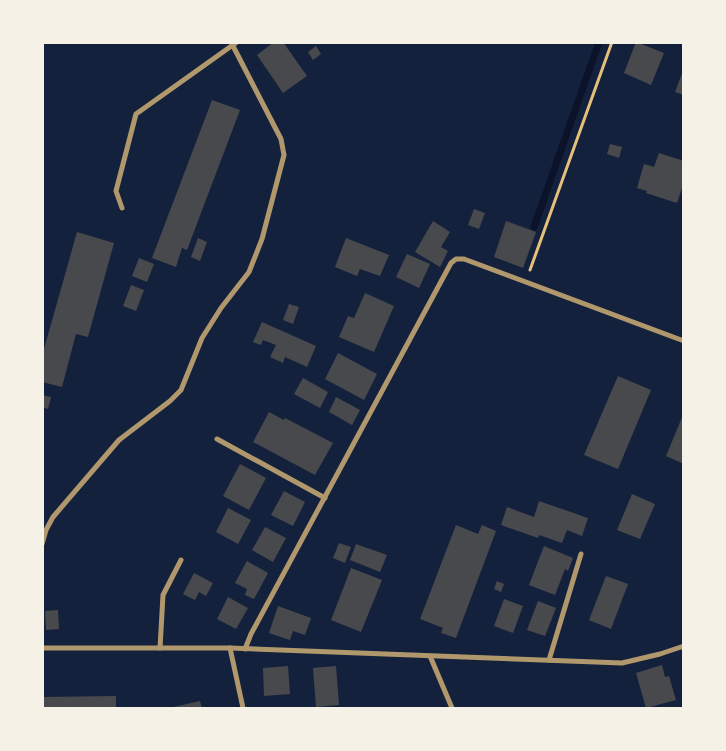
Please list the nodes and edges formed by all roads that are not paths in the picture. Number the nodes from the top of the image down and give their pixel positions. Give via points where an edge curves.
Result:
1 (235, 44) edge
2 (122, 208) dead end
3 (684, 341) edge
4 (217, 439) dead end
5 (324, 498) junction
6 (42, 544) edge
7 (581, 554) dead end
8 (180, 560) dead end
9 (684, 646) edge
10 (42, 648) edge
11 (160, 648) junction
12 (230, 648) junction
13 (245, 649) junction
14 (430, 656) junction
15 (549, 660) junction
16 (243, 708) edge
17 (452, 708) edge

1 - 2 street via 136,114 116,191
1 - 6 street via 281,138 284,155 250,272 202,338 181,390 119,440 53,517
3 - 5 street via 464,259 456,259
4 - 5 street
5 - 13 street
7 - 15 street
8 - 11 street via 163,595
9 - 15 street via 622,663
10 - 11 street
11 - 12 street
12 - 13 street
12 - 16 street
13 - 14 street
14 - 15 street
14 - 17 street

